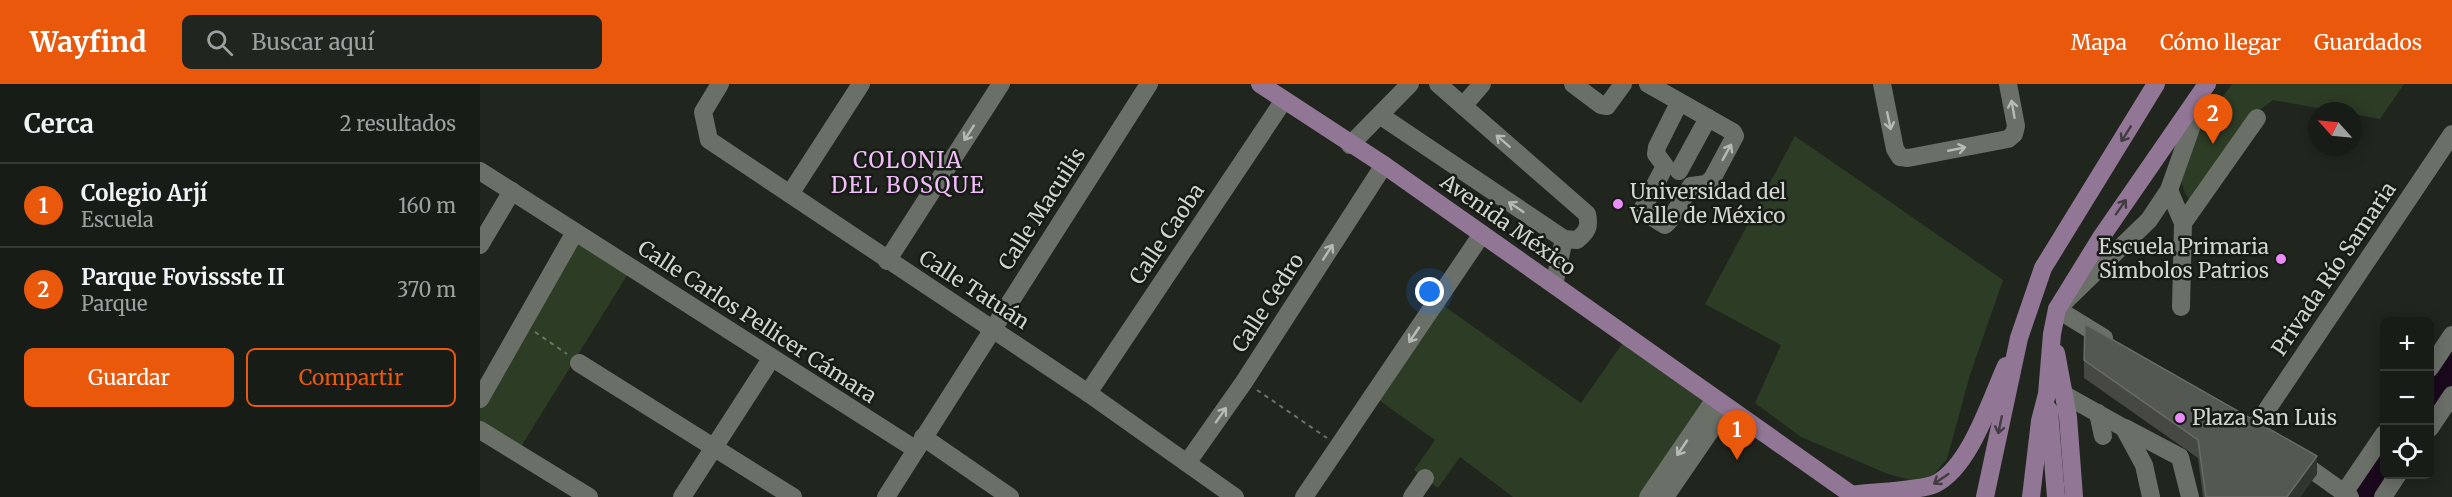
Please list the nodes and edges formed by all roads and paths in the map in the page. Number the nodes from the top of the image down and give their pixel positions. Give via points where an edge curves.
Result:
1 (720, 84) edge
2 (861, 84) edge
3 (1001, 84) edge
4 (1149, 84) edge
5 (1260, 84) edge
6 (1410, 84) edge
7 (1438, 84) edge
8 (1482, 84) edge
9 (1573, 84) edge
10 (1623, 84) edge
11 (1648, 84) edge
12 (1882, 84) edge
13 (2008, 84) edge
14 (2156, 84) edge
15 (2206, 85) edge
16 (1284, 100) junction
17 (1679, 103) junction
18 (1463, 106) junction
19 (1381, 116) junction
20 (1708, 118) junction
21 (2257, 118) dead end
22 (2452, 134) edge
23 (1350, 145) junction
24 (2446, 155) edge
25 (1384, 165) junction
26 (1672, 169) junction
27 (480, 171) edge
28 (1691, 186) junction
29 (2169, 190) junction
30 (512, 191) junction
31 (790, 194) junction
32 (2150, 220) junction
33 (2183, 223) junction
34 (575, 232) junction
35 (1482, 234) junction
36 (1564, 239) junction
37 (480, 245) edge
38 (887, 261) junction
39 (2043, 268) junction
40 (1554, 285) junction
41 (2181, 307) dead end
42 (2052, 319) junction
43 (523, 324) junction
44 (992, 328) junction
45 (2452, 335) edge
46 (2019, 338) junction
47 (2116, 345) edge
48 (771, 359) junction
49 (2434, 362) edge
50 (579, 363) joint
51 (1244, 382) junction
52 (1088, 393) junction
53 (2056, 394) junction
54 (2452, 395) edge
55 (480, 399) edge
56 (1720, 403) junction
57 (2098, 412) junction
58 (2234, 417) edge
59 (2432, 425) edge
60 (2124, 428) junction
61 (2254, 429) junction
62 (480, 430) edge
63 (2103, 436) dead end
64 (2380, 442) edge
65 (919, 443) junction
66 (714, 446) junction
67 (1339, 446) junction
68 (2072, 448) junction
69 (2044, 452) junction
70 (1187, 463) junction
71 (1425, 478) dead end
72 (2395, 479) edge
73 (2347, 495) edge
74 (1853, 496) edge
75 (589, 497) edge
76 (682, 497) edge
77 (793, 497) edge
78 (886, 497) edge
79 (1010, 497) edge
80 (1235, 497) edge
81 (1304, 497) edge
82 (1412, 497) edge
83 (1648, 497) edge
84 (1665, 497) edge
85 (1985, 497) edge
86 (2031, 497) edge
87 (2056, 497) edge
88 (2074, 497) edge
89 (2151, 497) edge
90 (2190, 497) edge
91 (2383, 497) edge

1 - 31 street, Calle Tatuán via 703,112 709,140
2 - 31 street
3 -> 38 street
4 - 44 street, Calle Macuilis
5 - 16 main road, Avenida México
6 - 19 street
7 - 18 street
8 - 18 street
9 - 10 street via 1607,106
11 - 17 street
12 -> 13 street via 1895,149 1900,157 1908,159 2008,139 2016,126
14 -> 39 main road
15 - 29 street
42 -> 15 main road via 2102,236
16 - 23 main road, Avenida México
16 - 52 street, Calle Caoba
17 - 20 street
17 - 26 street via 1656,154
36 -> 18 street via 1577,240 1586,233 1590,224 1587,214
19 - 23 street
36 -> 19 street
20 - 26 street
28 -> 20 street via 1712,179 1735,136
21 - 33 street
22 - 24 street, Privada Río Samaria
23 - 25 main road, Avenida México
24 - 61 street, Privada Río Samaria
25 - 35 main road, Avenida México
51 -> 25 street, Calle Cedro
26 - 28 street
26 - 28 street via 1644,205 1644,212 1665,225
27 - 30 street, Calle Carlos Pellicer Cámara
29 - 32 street
29 - 33 street
30 - 34 street, Calle Carlos Pellicer Cámara
30 - 37 street
31 - 38 street, Calle Tatuán
32 - 33 street
32 - 42 street
33 - 41 street
34 - 43 street
34 - 48 street, Calle Carlos Pellicer Cámara
35 - 40 main road, Avenida México
35 -> 67 street
36 - 40 street
38 - 44 street, Calle Tatuán
39 - 42 main road
39 - 46 main road
40 - 56 main road, Avenida México
42 - 47 street
42 - 53 main road
43 - 50 path
43 - 55 street
44 - 52 street, Calle Tatuán
44 - 65 street, Calle Macuilis
45 - 49 street
46 -> 74 main road via 1954,471 1933,485
46 -> 85 main road
48 - 65 street, Calle Carlos Pellicer Cámara
48 - 66 street
50 - 66 street
51 - 67 path
70 -> 51 street, Calle Cedro
52 - 70 street, Calle Tatuán
53 - 57 street
53 - 68 main road
53 - 69 main road via 2040,421
54 - 59 street
56 - 74 main road, Avenida México
56 -> 83 street
56 - 84 street
57 - 60 street
57 - 63 street
58 - 61 street
60 - 89 street via 2144,465
60 - 90 street via 2180,457
61 - 73 street
62 - 75 street
64 - 73 street
65 - 78 street, Calle Macuilis
65 - 79 street, Calle Carlos Pellicer Cámara
66 - 76 street
66 - 77 street
67 - 81 street
68 - 69 main road
68 - 88 main road
69 - 86 main road
69 - 87 main road
70 - 80 street, Calle Tatuán
71 - 82 street
72 - 91 street

